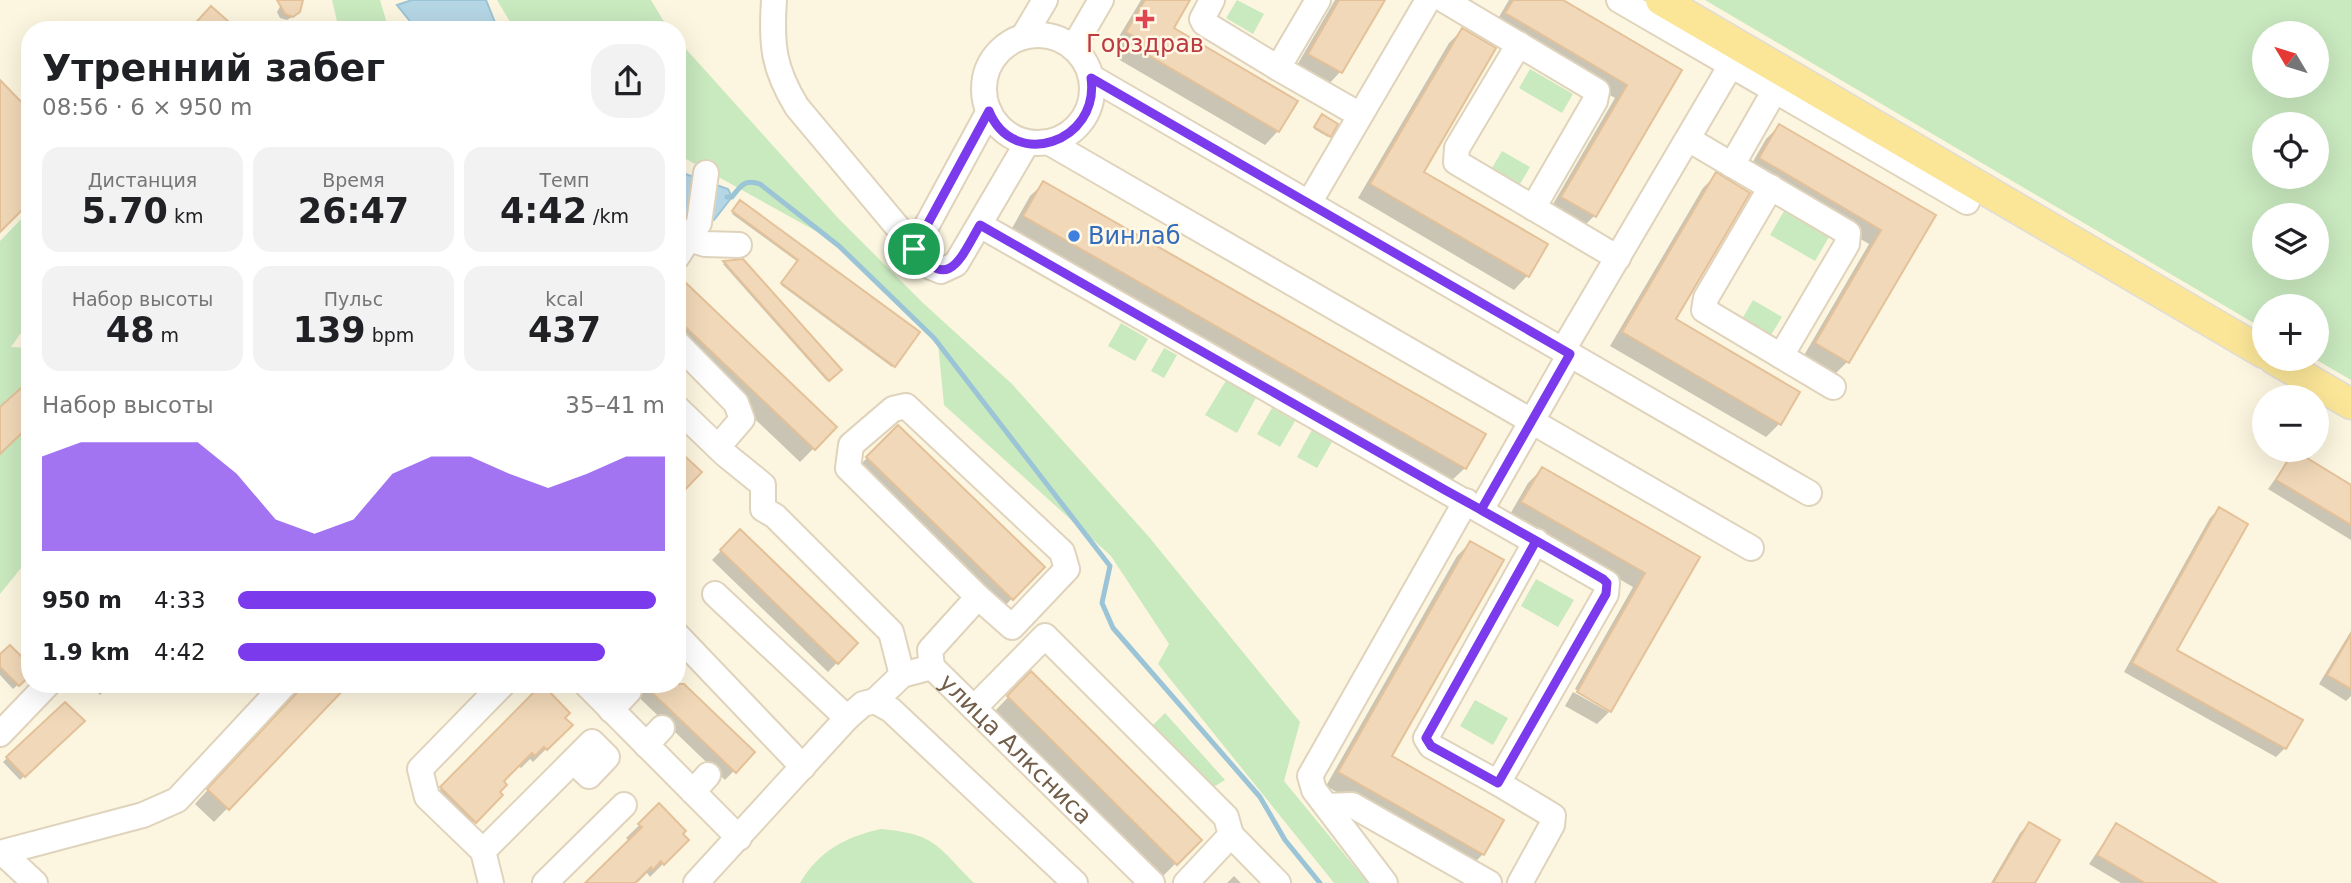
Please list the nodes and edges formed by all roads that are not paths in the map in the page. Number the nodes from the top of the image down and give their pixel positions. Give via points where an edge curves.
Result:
1 (774, 0) edge
2 (1045, 0) edge
3 (1101, 0) edge
4 (1212, 0) edge
5 (1318, 0) edge
6 (1428, 0) edge
7 (1444, 0) edge
8 (1619, 0) edge
9 (1661, 0) edge
10 (1023, 37) junction
11 (1519, 44) junction
12 (1073, 48) junction
13 (1731, 65) junction
14 (1278, 68) junction
15 (1091, 78) junction
16 (1775, 90) junction
17 (989, 111) junction
18 (1360, 116) junction
19 (1688, 139) junction
20 (1038, 143) junction
21 (1732, 165) junction
22 (706, 173) dead end
23 (1771, 187) junction
24 (1967, 202) dead end
25 (1309, 203) junction
26 (1533, 208) junction
27 (980, 225) junction
28 (688, 240) edge
29 (739, 244) dead end
30 (914, 249) junction
31 (1618, 258) junction
32 (2252, 346) edge
33 (686, 352) edge
34 (1567, 352) junction
35 (1781, 356) junction
36 (2295, 371) edge
37 (1833, 387) dead end
38 (2351, 404) edge
39 (686, 417) edge
40 (1532, 421) junction
41 (718, 447) junction
42 (1809, 493) dead end
43 (1474, 506) junction
44 (1536, 541) junction
45 (1751, 548) dead end
46 (715, 594) dead end
47 (978, 597) junction
48 (686, 644) edge
49 (932, 667) junction
50 (902, 675) junction
51 (39, 693) edge
52 (277, 693) edge
53 (494, 693) edge
54 (595, 693) edge
55 (627, 693) edge
56 (875, 701) junction
57 (974, 708) junction
58 (611, 710) junction
59 (847, 718) junction
60 (0, 734) edge
61 (573, 761) dead end
62 (803, 767) junction
63 (1498, 783) junction
64 (624, 805) dead end
65 (1326, 806) junction
66 (1231, 835) junction
67 (739, 838) junction
68 (482, 851) junction
69 (1, 853) edge
70 (35, 883) edge
71 (491, 883) edge
72 (545, 883) edge
73 (696, 883) edge
74 (1075, 883) edge
75 (1152, 883) edge
76 (1186, 883) edge
77 (1278, 883) edge
78 (1385, 883) edge
79 (1489, 883) edge
80 (1520, 883) edge

1 - 30 street via 774,60 784,85
2 - 10 street
3 - 12 street
4 - 14 street via 1204,23
5 - 14 street
6 - 18 street
7 - 11 street
8 - 13 street
9 - 32 main road
10 - 12 street via 1053,37
10 - 17 street via 992,62 984,89
11 - 26 street via 1454,156 1461,166
11 - 26 street via 1593,87 1598,96
12 - 15 street
13 - 16 street
13 - 19 street
14 - 18 street
15 - 20 street via 1091,104 1085,117 1065,137
15 - 25 street
16 - 21 street
16 - 24 street
17 - 20 street via 999,128
17 - 30 street
18 - 25 street
19 - 21 street
19 - 31 street
20 - 27 street
20 - 40 street
21 - 23 street
22 - 28 street
23 - 35 street via 1849,238
23 - 35 street via 1703,305 1709,314
25 - 34 street
26 - 31 street
27 - 30 street via 957,264 948,270 931,267
27 - 43 street
28 - 29 street
31 - 34 street
33 - 41 street via 736,404 742,419
34 - 40 street
34 - 42 street
35 - 37 street
36 - 38 main road
39 - 41 street
40 - 43 street
40 - 45 street
41 - 50 street via 763,485 763,509 891,632
43 - 44 street
43 - 65 street via 1314,767 1310,783
44 - 63 street via 1603,579 1608,588
44 - 63 street via 1426,738 1431,746
46 - 59 street
47 - 47 street via 848,468 851,445 893,409 906,406 1062,552 1067,569 1012,627
47 - 49 street via 930,650
48 - 62 street
49 - 50 street, улица Алксниса
49 - 57 street, улица Алксниса
50 - 56 street, улица Алксниса
51 - 60 street
52 - 69 street via 177,800 143,816
53 - 68 street via 420,769 427,797
54 - 58 street
55 - 58 street
56 - 59 street, улица Алксниса via 863,704
56 - 74 street via 891,710
57 - 66 street via 1045,636 1226,817
57 - 75 street, улица Алксниса
58 - 67 street via 654,736 701,783
59 - 62 street, улица Алксниса
61 - 68 street
62 - 67 street, улица Алксниса
63 - 80 street via 1553,816
64 - 72 street
65 - 78 street
65 - 79 street via 1352,806
66 - 76 street
66 - 77 street
67 - 73 street, улица Алксниса
68 - 71 street
69 - 70 street

